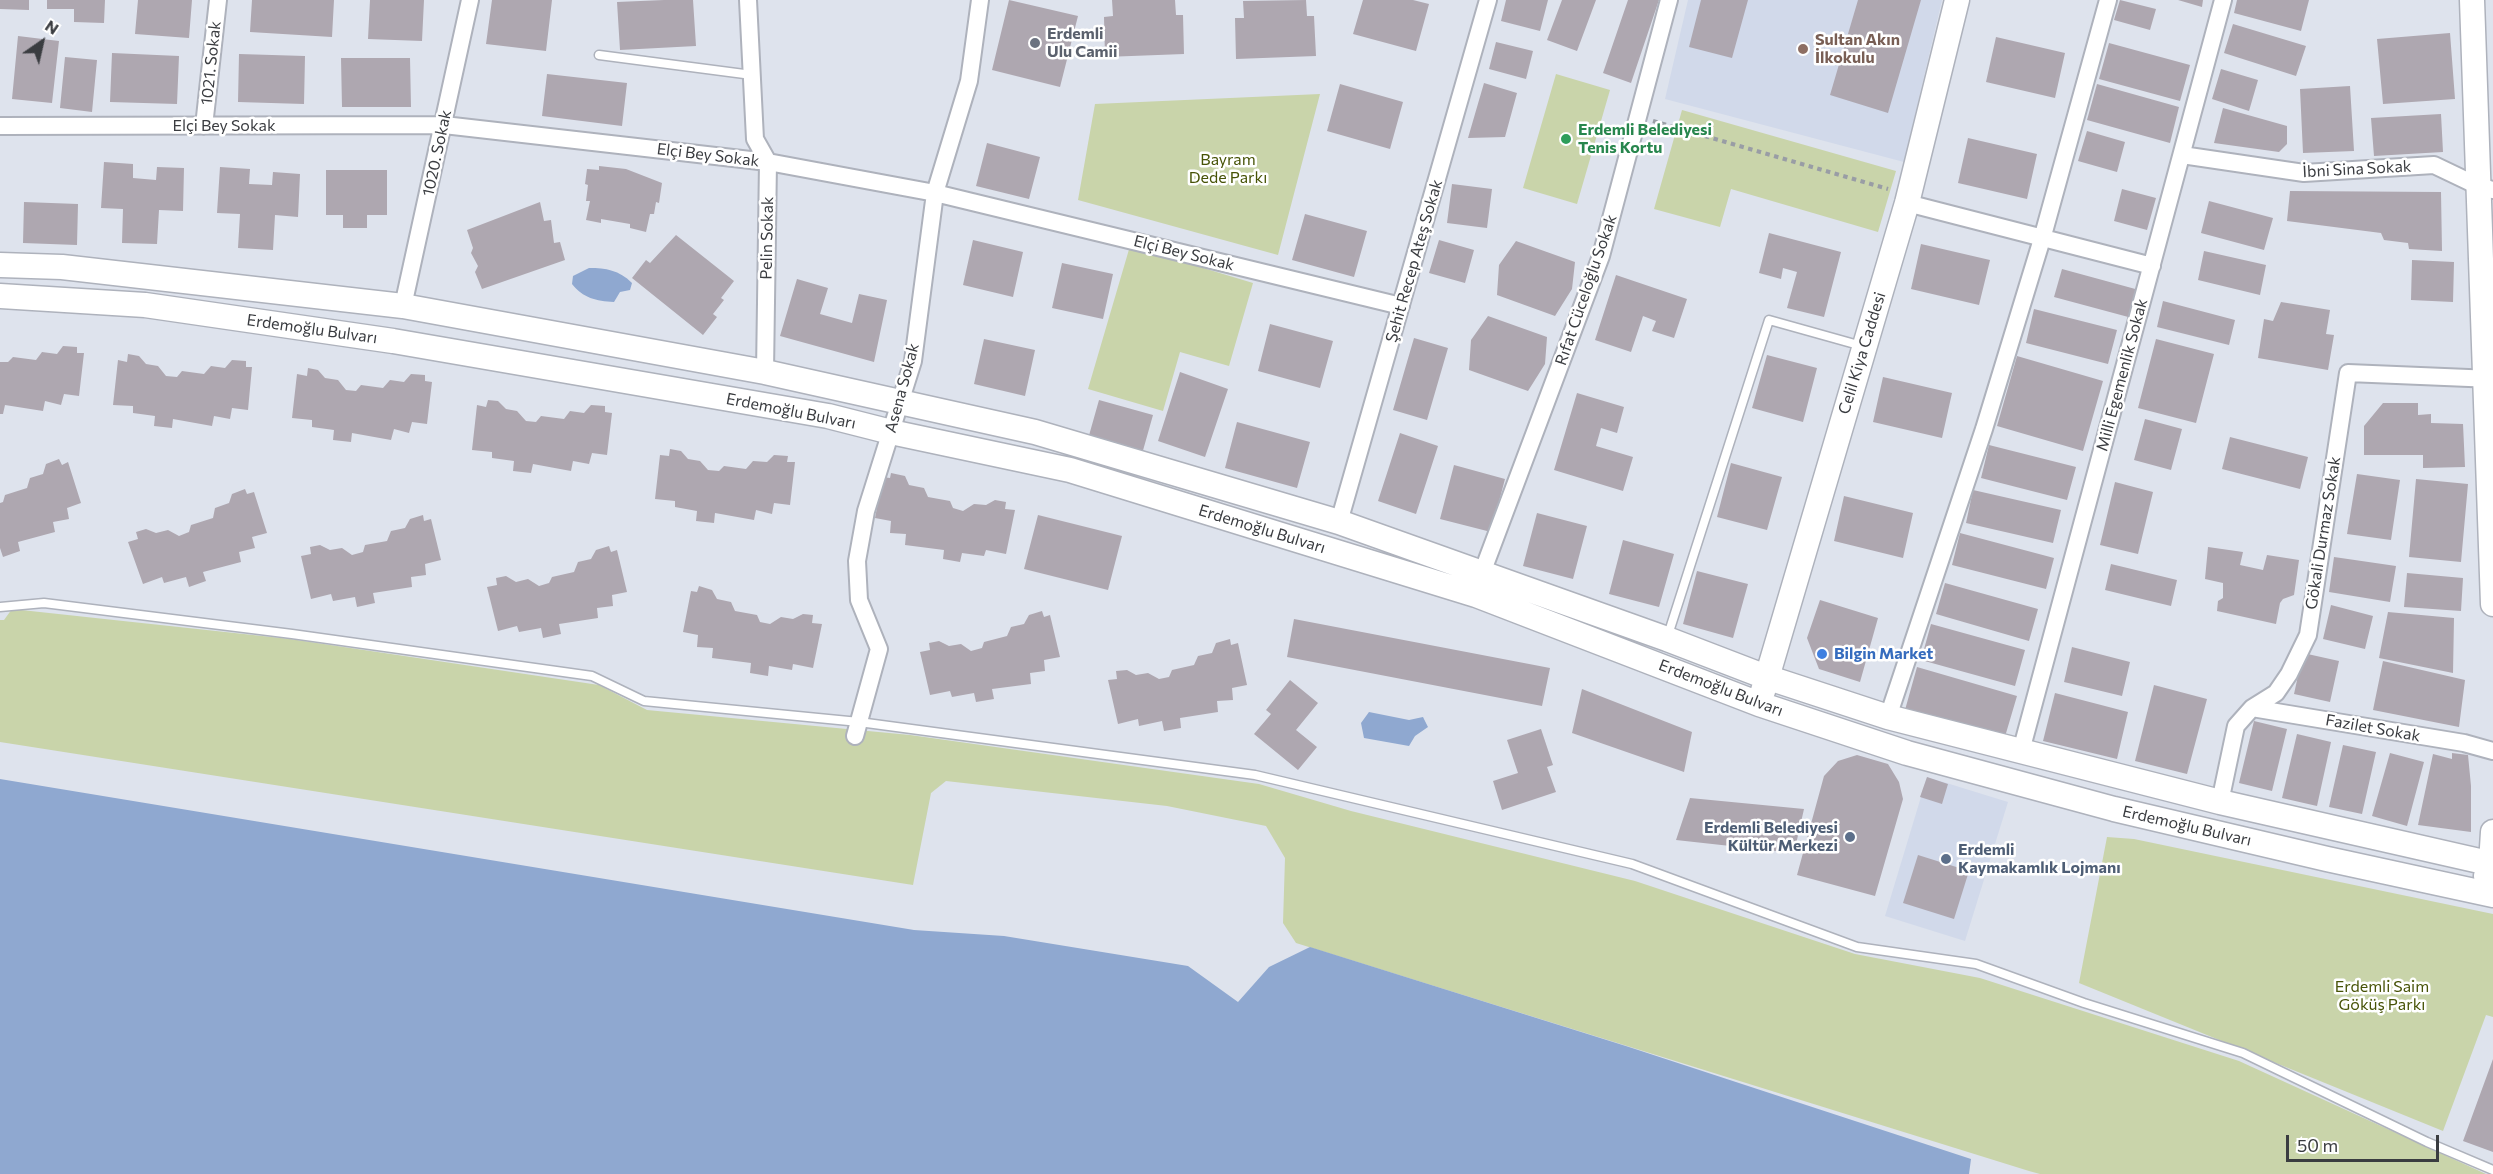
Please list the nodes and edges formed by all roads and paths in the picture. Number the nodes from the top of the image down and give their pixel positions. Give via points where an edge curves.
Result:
1 (218, 0) edge
2 (470, 0) edge
3 (748, 0) edge
4 (980, 0) edge
5 (1488, 0) edge
6 (1670, 0) edge
7 (1957, 0) edge
8 (2108, 0) edge
9 (2223, 0) edge
10 (2472, 0) edge
11 (599, 56) dead end
12 (752, 75) junction
13 (1638, 116) junction
14 (444, 125) junction
15 (0, 126) edge
16 (204, 126) junction
17 (2182, 155) junction
18 (768, 162) junction
19 (2486, 188) edge
20 (935, 193) junction
21 (1908, 199) junction
22 (2042, 239) junction
23 (0, 265) edge
24 (2152, 267) junction
25 (0, 296) edge
26 (403, 306) junction
27 (1401, 306) junction
28 (1864, 347) junction
29 (765, 372) junction
30 (2489, 379) edge
31 (902, 402) junction
32 (891, 432) junction
33 (1339, 522) junction
34 (1482, 573) junction
35 (2493, 594) edge
36 (2493, 604) edge
37 (0, 607) edge
38 (1667, 639) junction
39 (1766, 677) junction
40 (1759, 704) junction
41 (2252, 708) junction
42 (1888, 717) junction
43 (857, 729) junction
44 (2021, 751) junction
45 (2493, 751) edge
46 (2220, 802) junction
47 (2493, 832) edge
48 (2492, 863) edge
49 (2486, 893) edge
50 (2493, 1170) edge

1 - 16 street, 1021. Sokak
2 - 14 street, 1020. Sokak
3 - 12 street, Pelin Sokak
4 - 20 street, Asena Sokak via 969,81
5 - 27 street, Şehit Recep Ateş Sokak
6 - 13 street, Rıfat Cüceloğlu Sokak
7 - 21 main road, Celil Kiya Caddesi
8 - 22 street
9 - 17 street, Milli Egemenlik Sokak
10 - 19 main road
11 - 12 lane
12 - 18 street, Pelin Sokak via 755,139
13 - 21 path
13 - 34 street, Rıfat Cüceloğlu Sokak via 1601,256
14 - 16 street, Elçi Bey Sokak
14 - 18 street, Elçi Bey Sokak
14 - 26 street, 1020. Sokak
15 - 16 street, Elçi Bey Sokak
17 - 19 street, İbni Sina Sokak via 2304,173 2434,165
17 - 24 street, Milli Egemenlik Sokak
18 - 20 street, Elçi Bey Sokak
18 - 29 street, Pelin Sokak
19 - 30 main road
20 - 27 street, Elçi Bey Sokak
20 - 31 street, Asena Sokak via 913,361
21 - 22 street
21 - 28 main road, Celil Kiya Caddesi
22 - 24 street
22 - 42 street via 1984,429
23 - 26 main road, Erdemoğlu Bulvarı via 62,267
24 - 44 street, Milli Egemenlik Sokak
25 - 32 main road, Erdemoğlu Bulvarı via 145,305 393,341 828,416
26 - 29 main road, Erdemoğlu Bulvarı
27 - 33 street, Şehit Recep Ateş Sokak
28 - 38 lane via 1769,320
28 - 39 main road, Celil Kiya Caddesi
29 - 31 main road, Erdemoğlu Bulvarı
30 - 35 main road
30 - 41 street, Gökali Durmaz Sokak via 2348,373 2308,635 2277,693
31 - 32 street, Asena Sokak
31 - 33 main road, Erdemoğlu Bulvarı via 1035,432
32 - 40 main road, Erdemoğlu Bulvarı via 1070,470 1476,594
32 - 43 street, Asena Sokak via 866,511 856,561 860,600 879,649
33 - 34 main road, Erdemoğlu Bulvarı
34 - 38 main road, Erdemoğlu Bulvarı
35 - 36 main road
37 - 43 lane via 44,603 592,676 644,700
38 - 39 main road, Erdemoğlu Bulvarı
39 - 40 main road, Celil Kiya Caddesi
39 - 42 main road, Erdemoğlu Bulvarı
40 - 49 main road, Erdemoğlu Bulvarı via 1907,753 2114,809
41 - 45 street, Fazilet Sokak
41 - 46 street, Gökali Durmaz Sokak via 2236,726
42 - 44 main road, Erdemoğlu Bulvarı
43 - 50 lane via 1255,775 1632,864 1857,947 1976,964 2084,1004 2243,1053
44 - 46 main road, Erdemoğlu Bulvarı
46 - 48 main road, Erdemoğlu Bulvarı
47 - 48 main road
48 - 49 main road

